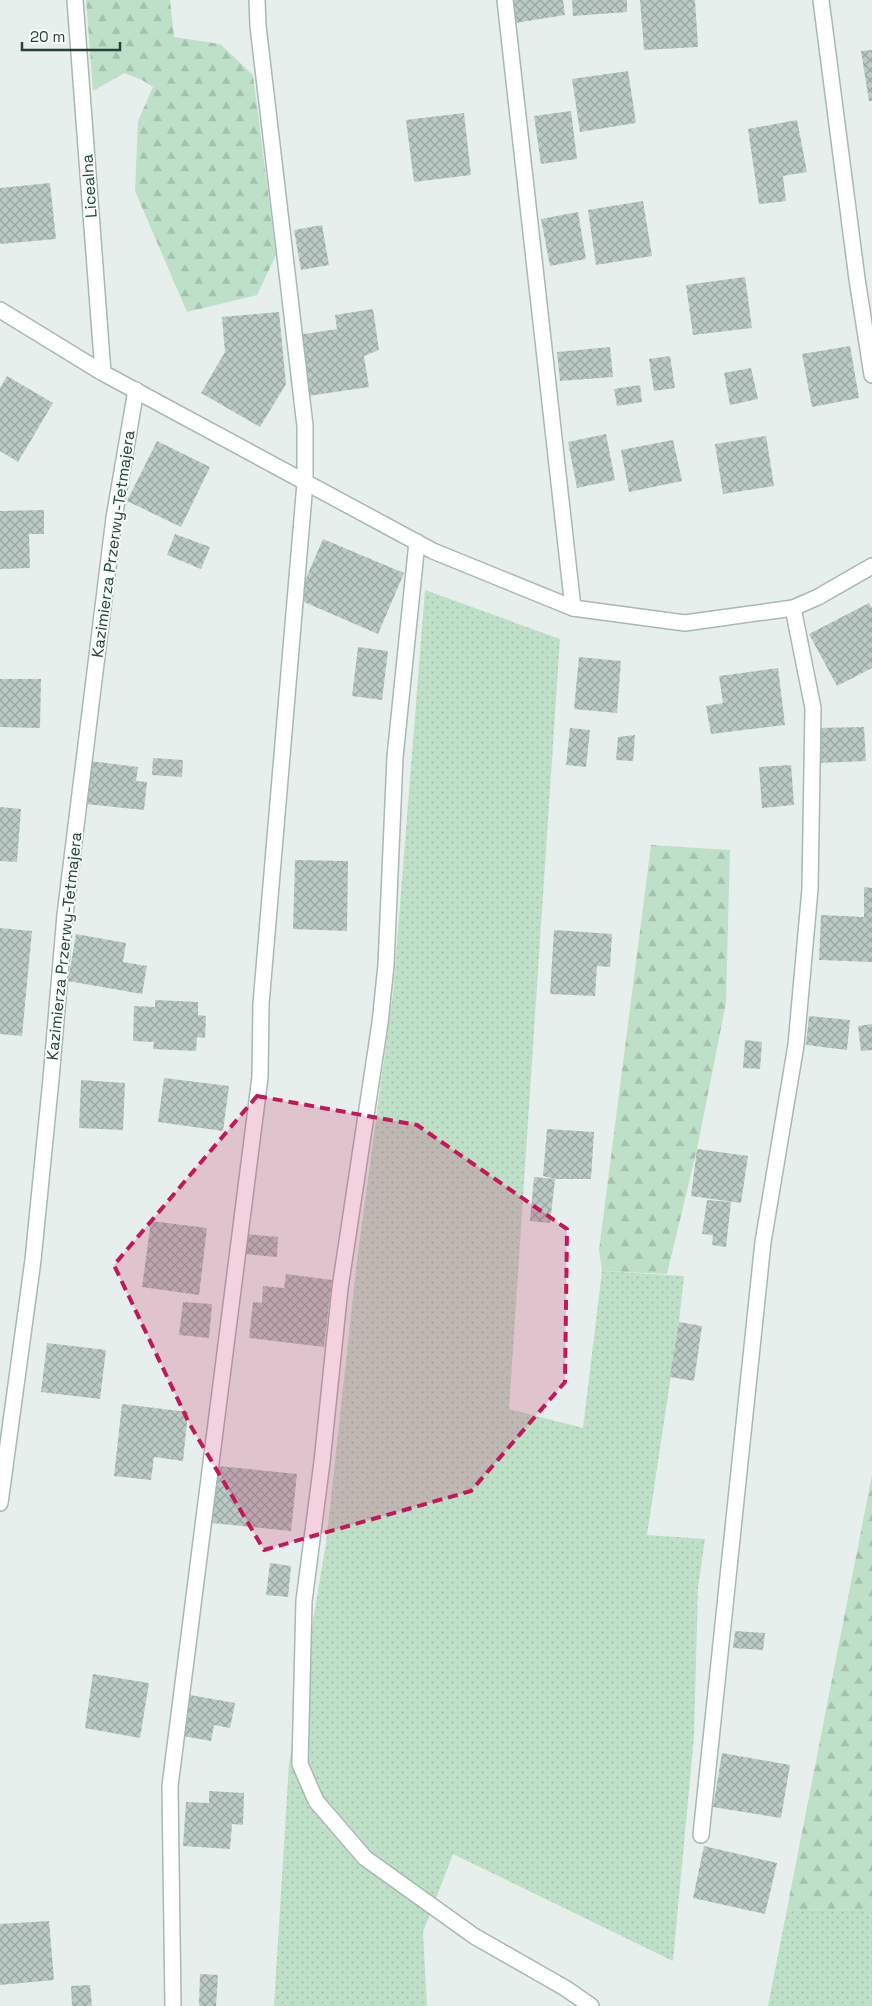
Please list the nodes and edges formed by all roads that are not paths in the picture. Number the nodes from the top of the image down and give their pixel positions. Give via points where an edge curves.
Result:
1 (75, 0) edge
2 (257, 0) edge
3 (505, 0) edge
4 (821, 0) edge
5 (0, 310) edge
6 (103, 373) junction
7 (872, 375) edge
8 (136, 390) junction
9 (305, 483) junction
10 (417, 542) junction
11 (872, 566) edge
12 (573, 608) junction
13 (793, 608) junction
14 (0, 1503) edge
15 (701, 1836) dead end
16 (173, 2006) edge
17 (591, 2006) edge

1 - 6 street, Licealna
2 - 9 street via 305,426
3 - 12 street
4 - 7 street
5 - 6 street
6 - 8 street
8 - 9 street
8 - 14 street, Kazimierza Przerwy-Tetmajera via 114,518 72,866 33,1260
9 - 10 street
9 - 16 street via 260,1004 260,1077 170,1786
10 - 12 street
10 - 17 street via 395,757 386,965 380,1023 340,1288 304,1601 300,1764 316,1801 365,1858 474,1936
11 - 13 street
12 - 13 street via 685,623
13 - 15 street via 813,708 810,889 796,1045 763,1242

